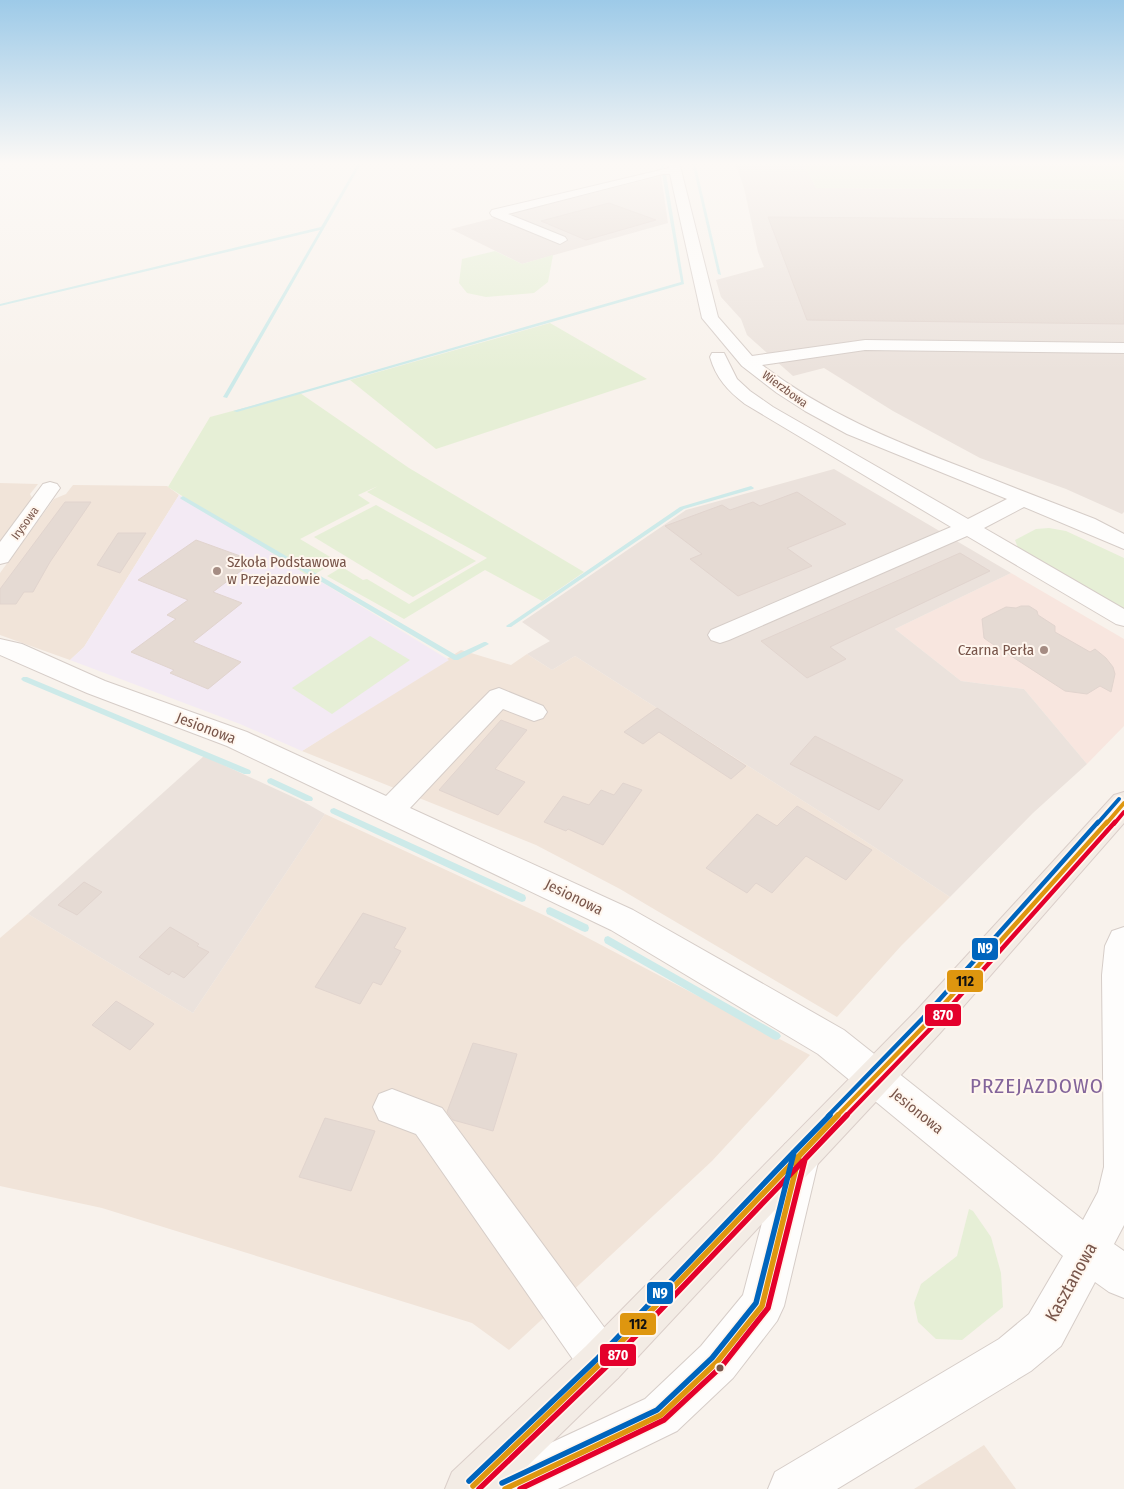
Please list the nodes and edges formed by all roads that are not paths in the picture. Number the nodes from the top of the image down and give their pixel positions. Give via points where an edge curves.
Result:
1 (540, 231) edge
2 (689, 231) edge
3 (560, 240) dead end
4 (1124, 348) edge
5 (718, 357) dead end
6 (748, 362) junction
7 (50, 488) dead end
8 (1023, 499) junction
9 (968, 528) junction
10 (1124, 542) edge
11 (0, 557) edge
12 (1124, 619) edge
13 (720, 635) dead end
14 (0, 647) edge
15 (534, 712) dead end
16 (1124, 803) edge
17 (390, 810) junction
18 (1124, 940) edge
19 (875, 1077) junction
20 (392, 1107) dead end
21 (799, 1156) junction
22 (1089, 1251) junction
23 (1124, 1277) edge
24 (602, 1362) junction
25 (469, 1489) edge
26 (505, 1489) edge
27 (792, 1489) edge

1 - 3 street
2 - 6 street, Wierzbowa via 710,318
4 - 6 street via 865,345
5 - 9 street, Wierzbowa via 730,382 742,395
6 - 8 street, Wierzbowa via 811,407 854,430
7 - 11 street, Irysowa
8 - 9 street
8 - 10 street, Wierzbowa
9 - 12 street, Wierzbowa
9 - 13 street
14 - 17 street, Jesionowa via 96,687 237,739
15 - 17 street via 499,697
16 - 19 main road
17 - 19 street, Jesionowa via 622,920 831,1042
18 - 22 street, Kasztanowa via 1119,975 1124,1167 1116,1198
19 - 21 main road
19 - 22 street, Jesionowa
20 - 24 street via 429,1121
21 - 24 main road
21 - 26 street via 762,1306 717,1362 662,1415
22 - 23 street, Jesionowa
22 - 27 street, Kasztanowa via 1044,1330 1015,1355
24 - 25 main road

